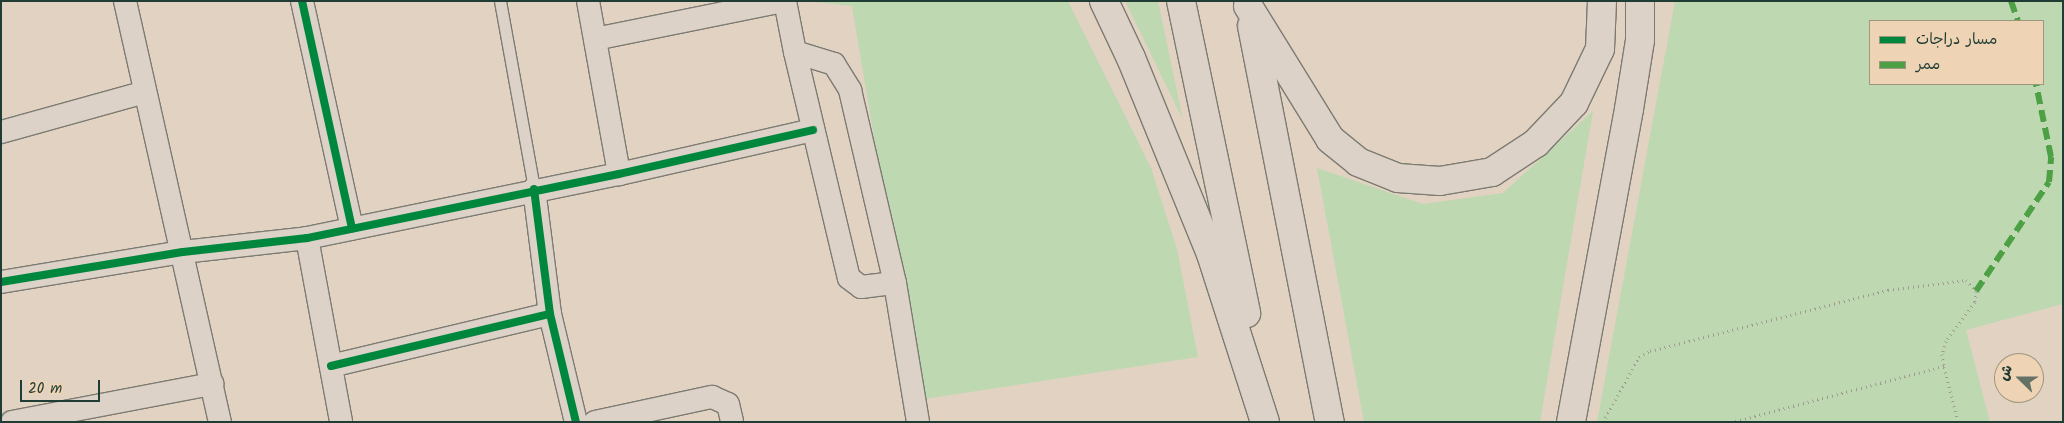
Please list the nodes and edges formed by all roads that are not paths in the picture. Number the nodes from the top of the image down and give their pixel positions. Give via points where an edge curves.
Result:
1 (125, 1) edge
2 (302, 1) edge
3 (500, 1) edge
4 (588, 1) edge
5 (784, 1) edge
6 (1104, 1) edge
7 (1181, 1) edge
8 (1602, 1) edge
9 (1640, 1) edge
10 (1248, 4) edge
11 (595, 39) junction
12 (795, 52) junction
13 (144, 92) junction
14 (813, 130) junction
15 (1, 132) edge
16 (620, 174) junction
17 (534, 189) junction
18 (352, 229) junction
19 (307, 238) junction
20 (183, 252) junction
21 (1, 282) edge
22 (895, 283) junction
23 (550, 314) junction
24 (331, 366) junction
25 (212, 384) junction
26 (52, 418) edge
27 (12, 422) edge
28 (220, 422) edge
29 (341, 422) edge
30 (576, 422) edge
31 (595, 422) edge
32 (732, 422) edge
33 (918, 422) edge
34 (1267, 422) edge
35 (1330, 422) edge
36 (1571, 422) edge

1 - 13 street
2 - 18 street
3 - 17 lane
4 - 11 street
5 - 11 street
5 - 12 street
6 - 34 highway via 1135,67 1211,254
7 - 34 highway
8 - 10 highway via 1600,49 1574,103 1536,143 1492,172 1440,181 1398,178 1358,162 1330,139
9 - 36 highway via 1640,40 1629,109
10 - 35 highway
11 - 16 street
12 - 14 street
12 - 22 street via 834,64 850,90
13 - 15 street
13 - 20 street
14 - 16 street
14 - 22 street via 849,278 861,287
16 - 17 street
17 - 18 street
17 - 23 street
18 - 19 street
19 - 20 street
19 - 24 street
20 - 21 street
20 - 25 street
22 - 33 street
23 - 24 street
23 - 30 street
24 - 29 street
25 - 26 street
25 - 28 street
26 - 27 street
31 - 32 street via 712,396 728,404

